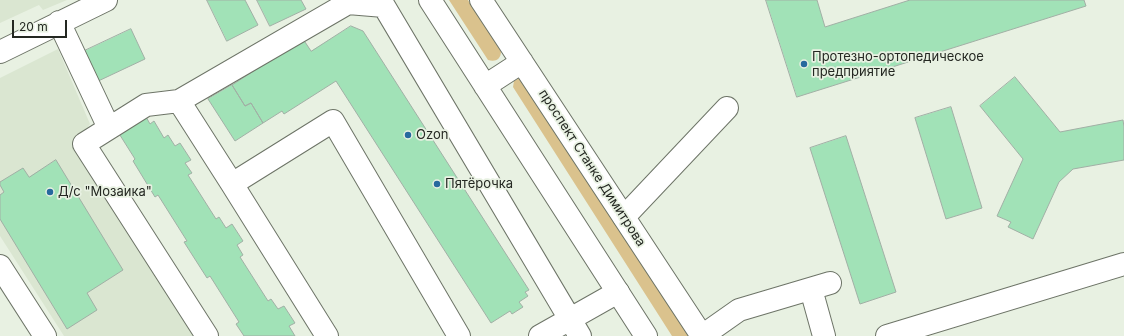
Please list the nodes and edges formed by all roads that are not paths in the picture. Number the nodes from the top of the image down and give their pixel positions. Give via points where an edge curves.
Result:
1 (106, 0) edge
2 (430, 0) edge
3 (481, 0) edge
4 (60, 22) junction
5 (0, 52) edge
6 (522, 62) junction
7 (485, 86) junction
8 (179, 102) junction
9 (727, 108) dead end
10 (109, 128) junction
11 (232, 184) junction
12 (624, 217) junction
13 (1124, 264) edge
14 (0, 266) edge
15 (618, 292) junction
16 (575, 328) edge
17 (45, 336) edge
18 (207, 336) edge
19 (327, 336) edge
20 (459, 336) edge
21 (540, 336) edge
22 (646, 336) edge
23 (702, 336) edge
24 (824, 336) edge
25 (886, 336) edge

1 - 4 main road
2 - 7 main road
3 - 6 main road, проспект Станке Димитрова
4 - 5 main road
4 - 10 main road
6 - 7 main road
6 - 12 main road, проспект Станке Димитрова
7 - 15 main road
8 - 10 main road via 146,105
8 - 11 main road
8 - 16 main road via 348,3 384,6
9 - 12 main road
10 - 18 main road via 84,144
11 - 19 main road
11 - 20 main road via 333,121
12 - 23 main road, проспект Станке Димитрова
13 - 25 main road
14 - 17 main road
15 - 16 main road
15 - 22 main road
16 - 21 main road
23 - 24 main road via 739,310 821,286

